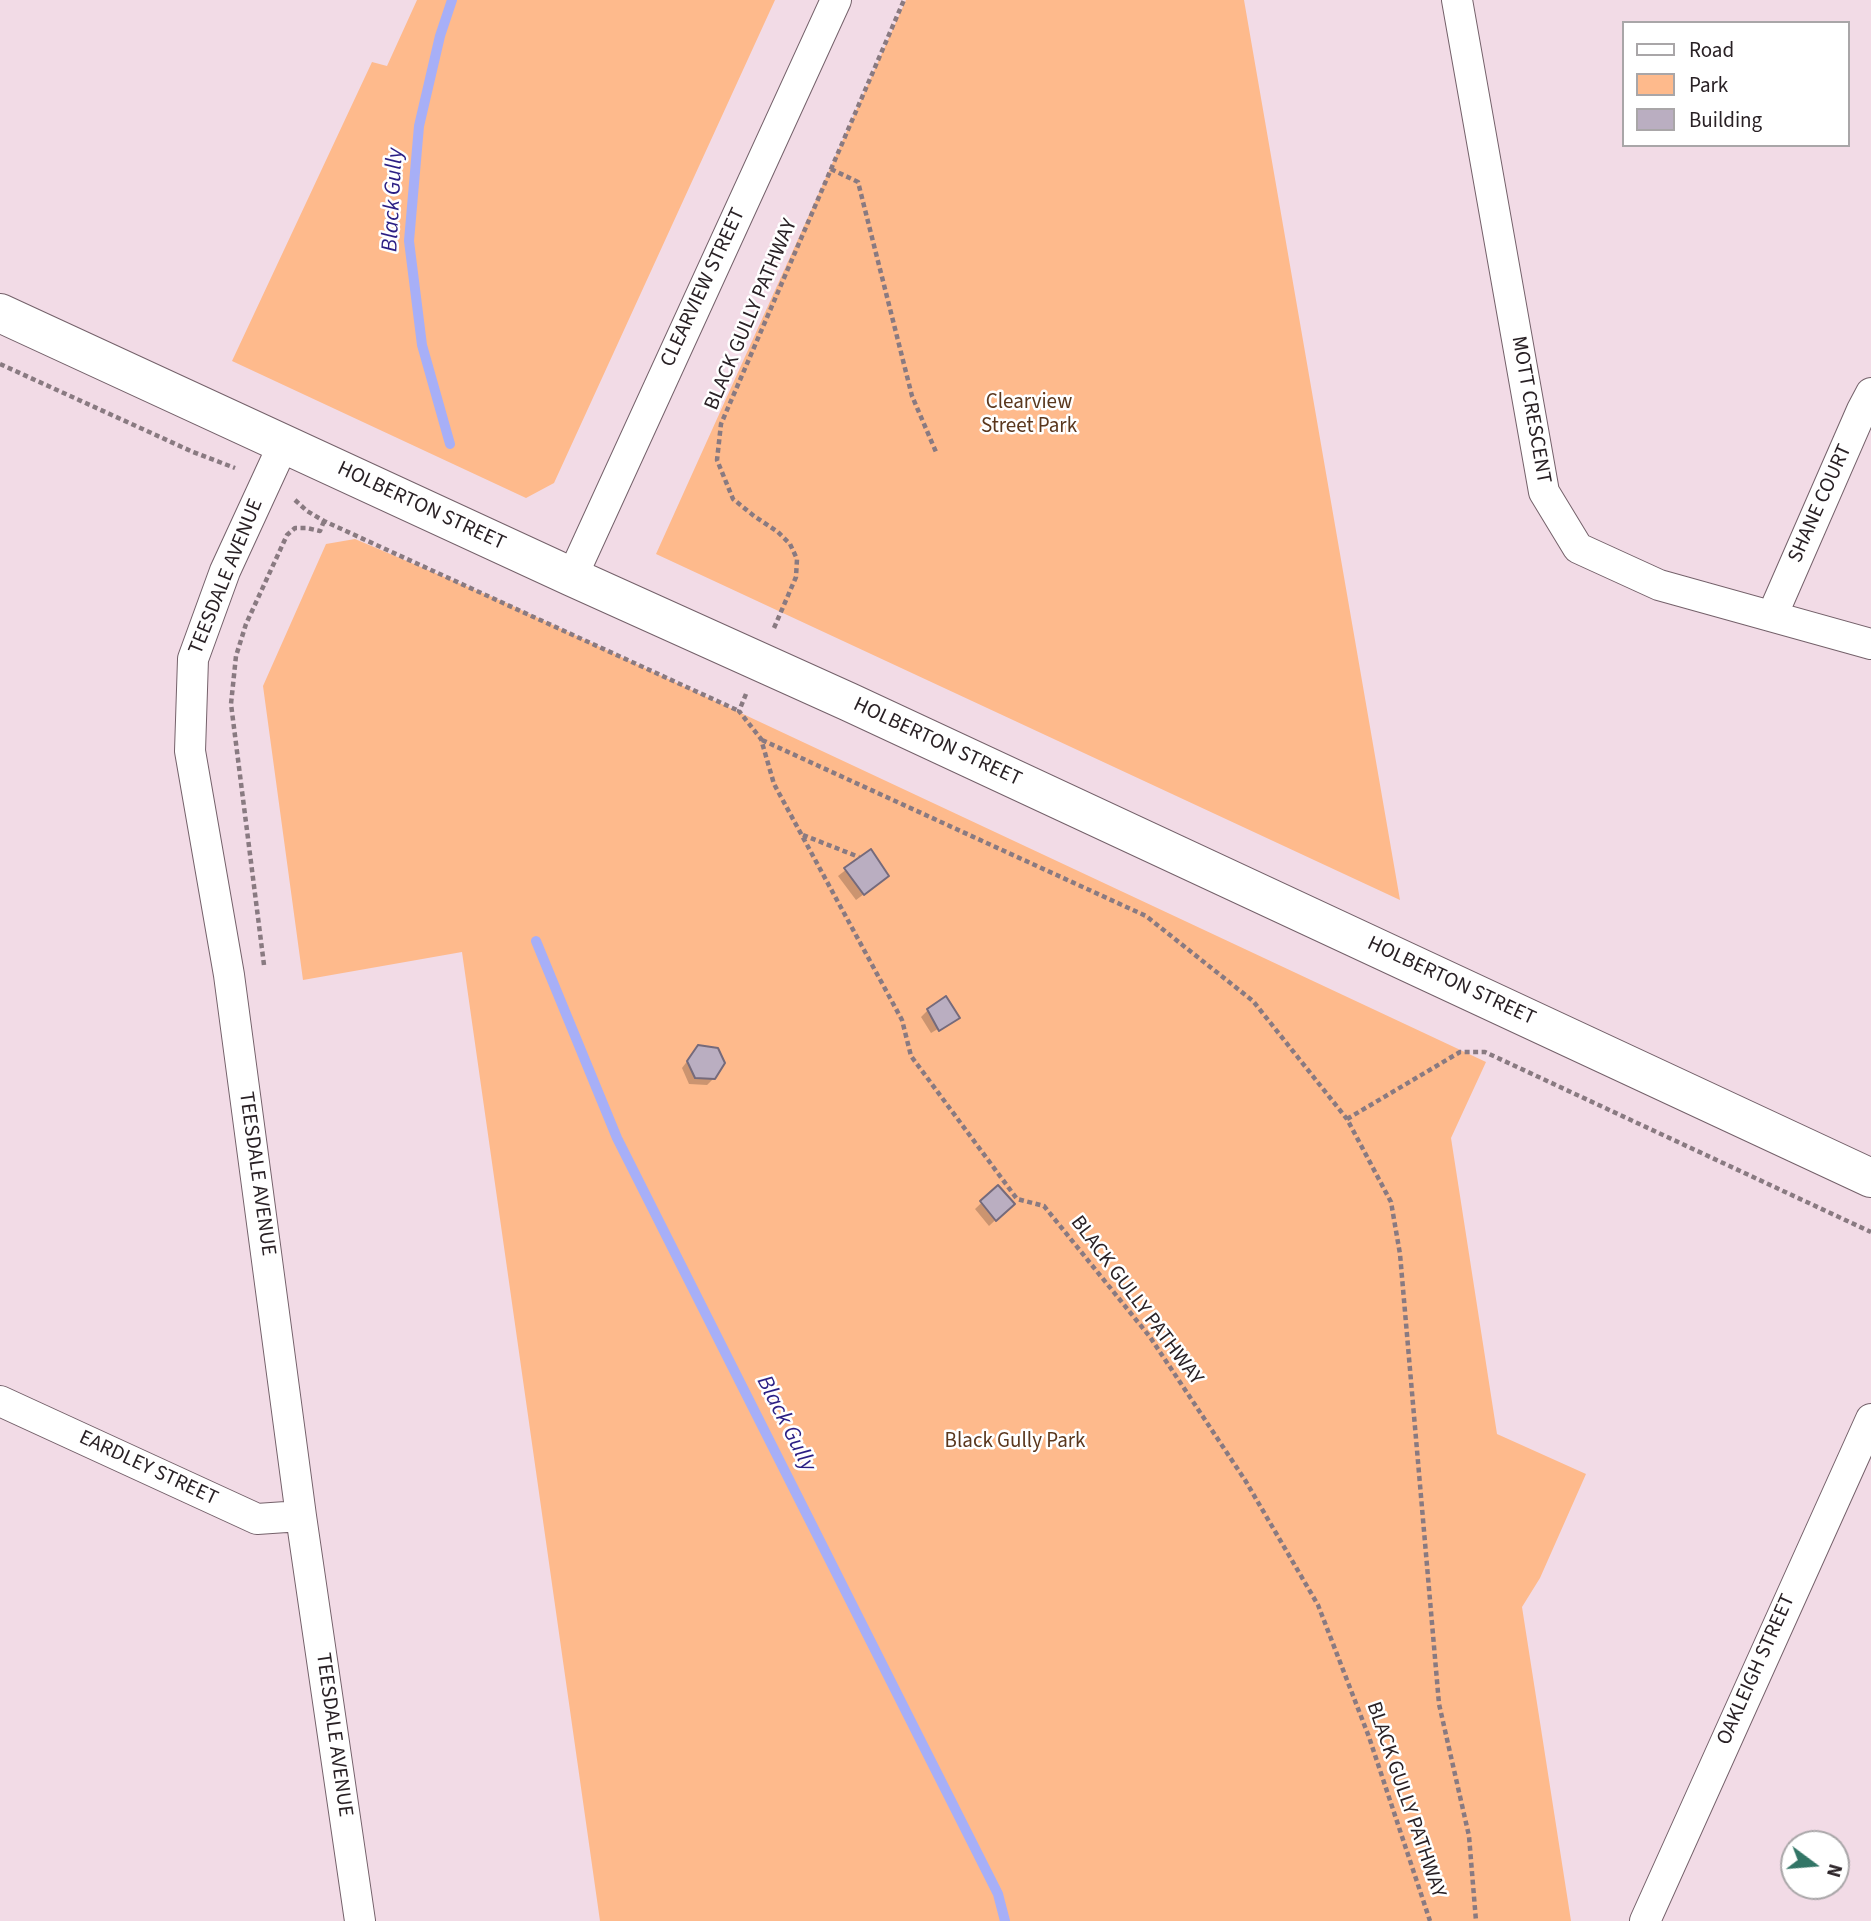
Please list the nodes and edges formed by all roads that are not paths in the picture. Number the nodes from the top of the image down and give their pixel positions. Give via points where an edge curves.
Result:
1 (836, 0) edge
2 (1457, 0) edge
3 (0, 313) edge
4 (1871, 393) edge
5 (284, 443) junction
6 (572, 577) junction
7 (1772, 616) junction
8 (1871, 644) edge
9 (1871, 1178) edge
10 (0, 1401) edge
11 (1871, 1419) edge
12 (301, 1516) junction
13 (360, 1921) edge
14 (1645, 1921) edge

1 - 6 street, CLEARVIEW STREET
2 - 7 street, MOTT CRESCENT via 1544,492 1578,548 1659,585
3 - 5 main road, HOLBERTON STREET
4 - 7 street, SHANE COURT
5 - 6 main road, HOLBERTON STREET
5 - 12 street, TEESDALE AVENUE via 225,571 193,659 190,751 229,975
6 - 9 main road, HOLBERTON STREET
7 - 8 street, MOTT CRESCENT
10 - 12 street, EARDLEY STREET via 257,1519
11 - 14 street, OAKLEIGH STREET
12 - 13 street, TEESDALE AVENUE

